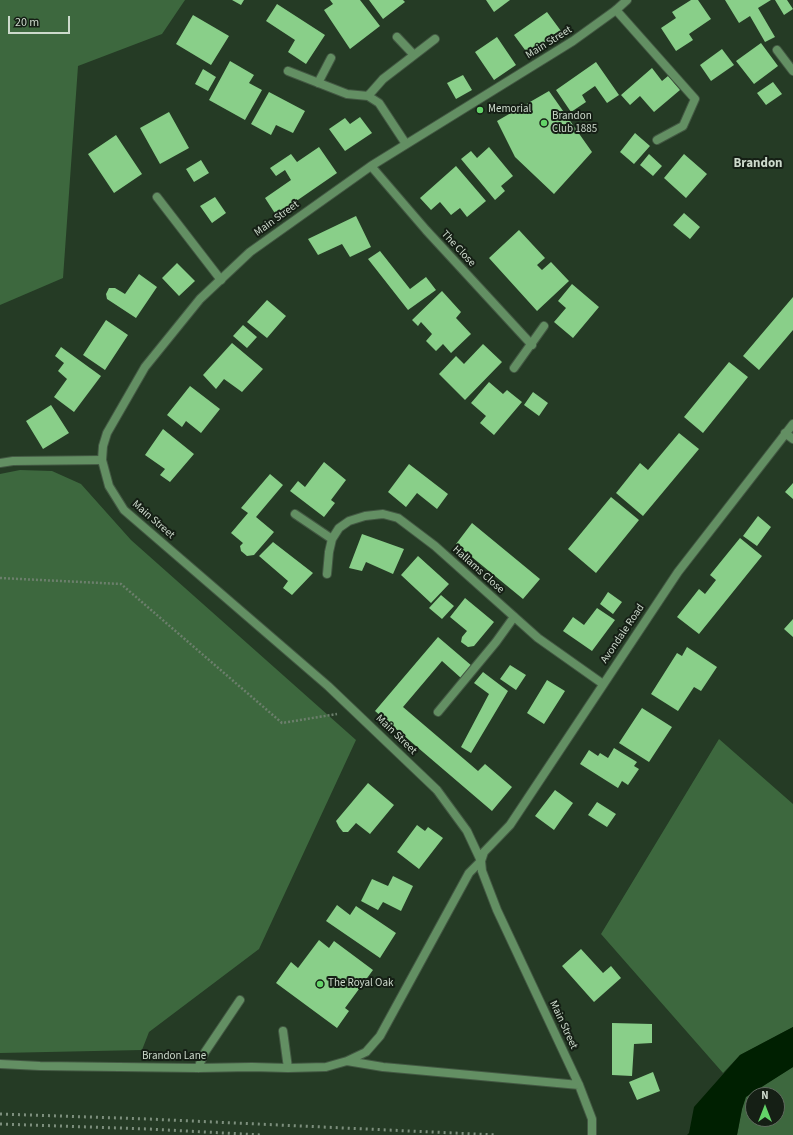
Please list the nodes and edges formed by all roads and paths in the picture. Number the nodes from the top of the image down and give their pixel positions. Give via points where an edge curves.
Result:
1 (627, 0) edge
2 (616, 10) junction
3 (397, 36) dead end
4 (435, 39) dead end
5 (777, 50) dead end
6 (414, 55) junction
7 (330, 58) dead end
8 (288, 71) dead end
9 (793, 71) edge
10 (318, 83) junction
11 (368, 96) junction
12 (657, 140) dead end
13 (406, 144) junction
14 (371, 166) junction
15 (158, 197) dead end
16 (221, 280) junction
17 (544, 326) dead end
18 (532, 345) junction
19 (514, 368) dead end
20 (793, 424) edge
21 (785, 433) junction
22 (793, 439) edge
23 (102, 460) junction
24 (0, 463) edge
25 (294, 514) dead end
26 (332, 540) junction
27 (327, 574) dead end
28 (0, 578) edge
29 (514, 617) junction
30 (603, 684) junction
31 (355, 711) junction
32 (438, 712) dead end
33 (481, 861) junction
34 (240, 1000) dead end
35 (283, 1031) dead end
36 (348, 1062) junction
37 (0, 1064) edge
38 (198, 1068) junction
39 (288, 1068) junction
40 (579, 1085) junction
41 (592, 1135) edge

1 - 2 street, Main Street
2 - 12 street via 695,98 683,126
2 - 13 street, Main Street via 573,41
3 - 6 street
4 - 6 street
5 - 9 street
6 - 11 street via 383,79
7 - 10 street
8 - 10 street
10 - 11 street via 347,94
11 - 13 street via 379,103
13 - 14 street, Main Street
14 - 16 street, Main Street via 250,252
14 - 18 street, The Close
15 - 16 street
16 - 23 street, Main Street via 200,299 145,367 107,433
17 - 18 street
18 - 19 street
20 - 21 street, Avondale Road
21 - 22 street
21 - 30 street, Avondale Road via 678,572
23 - 24 street
23 - 31 street, Main Street via 109,486 124,510
25 - 26 street
26 - 27 street, Hallams Close
26 - 29 street, Hallams Close via 339,528 365,516 383,514 398,518 435,546
28 - 31 path via 122,584 282,723
29 - 30 street, Hallams Close via 538,638
29 - 32 street
30 - 33 street, Avondale Road via 510,825 484,852
31 - 33 street, Main Street via 437,790 467,831
33 - 36 street, Avondale Road via 469,873 380,1036 366,1052
33 - 40 street, Main Street via 482,872 497,910
34 - 38 street via 205,1052
35 - 39 street
36 - 39 street, Brandon Lane via 326,1067
36 - 40 street
37 - 38 street, Brandon Lane
38 - 39 street, Brandon Lane
40 - 41 street, Main Street via 592,1119

